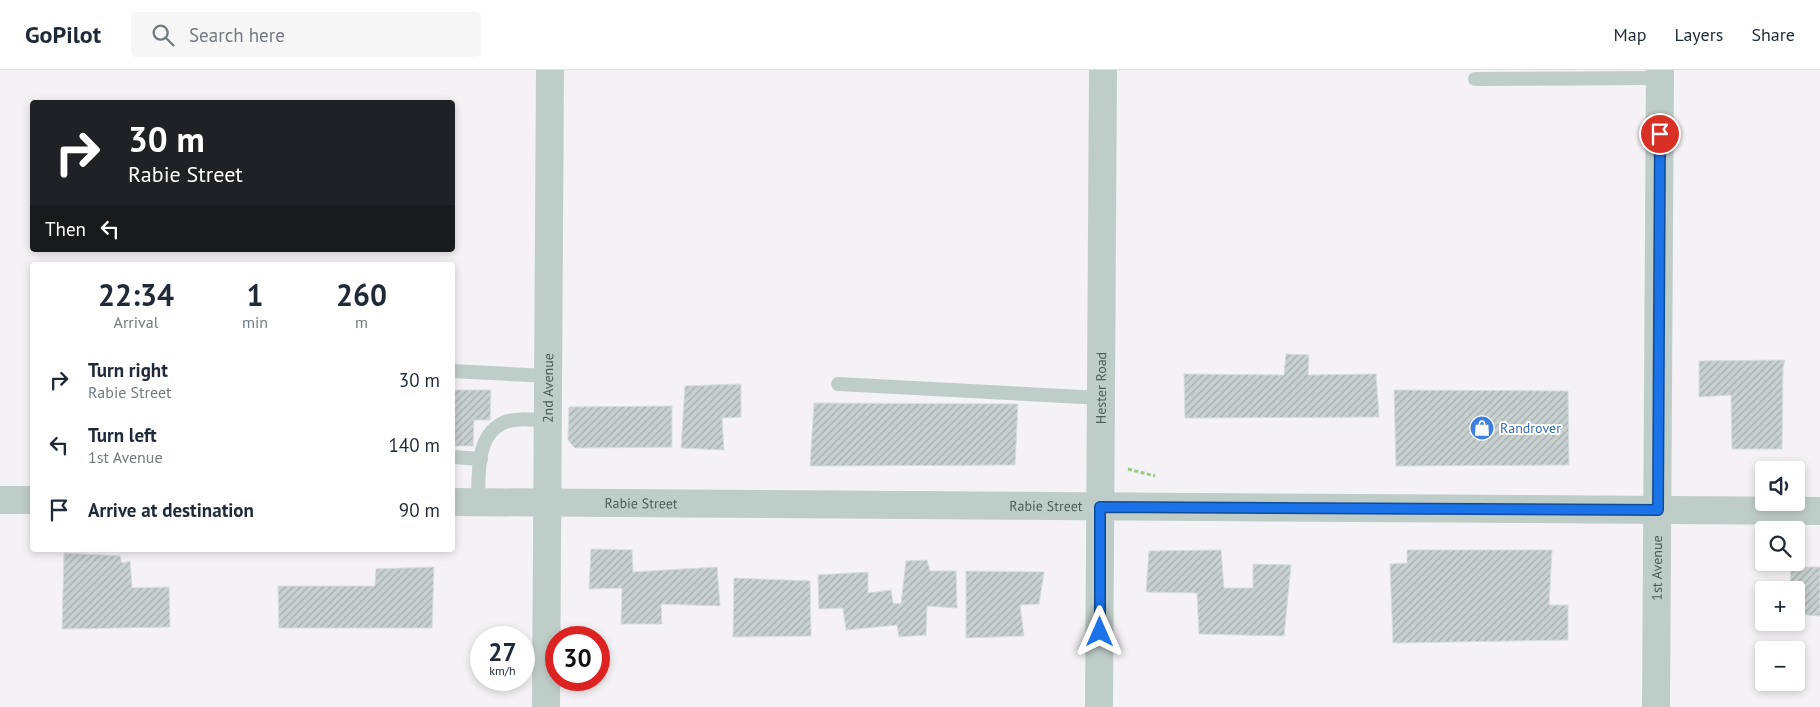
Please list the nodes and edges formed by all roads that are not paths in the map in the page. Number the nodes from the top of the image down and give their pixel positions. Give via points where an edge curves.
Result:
1 (550, 70) edge
2 (1103, 70) edge
3 (1660, 74) edge
4 (1475, 79) dead end
5 (455, 371) edge
6 (548, 376) junction
7 (838, 384) dead end
8 (1101, 398) junction
9 (547, 421) junction
10 (455, 457) edge
11 (481, 459) junction
12 (0, 500) edge
13 (30, 500) edge
14 (465, 502) edge
15 (547, 502) junction
16 (1100, 507) junction
17 (1658, 510) junction
18 (1820, 510) edge
19 (546, 707) edge
20 (1099, 707) edge
21 (1656, 707) edge

1 - 6 street, 2nd Avenue
2 - 8 street, Hester Road
3 - 4 lane
3 - 17 street, 1st Avenue
5 - 6 lane
6 - 9 street, 2nd Avenue
7 - 8 lane
8 - 16 street, Hester Road
9 - 11 lane via 503,422 486,440
9 - 15 street, 2nd Avenue
10 - 11 lane
11 - 14 lane
12 - 13 street
14 - 15 street, Rabie Street
15 - 16 street, Rabie Street
15 - 19 street, 2nd Avenue
16 - 17 street, Rabie Street
16 - 20 street, Hester Road
17 - 18 street, Rabie Street
17 - 21 street, 1st Avenue

